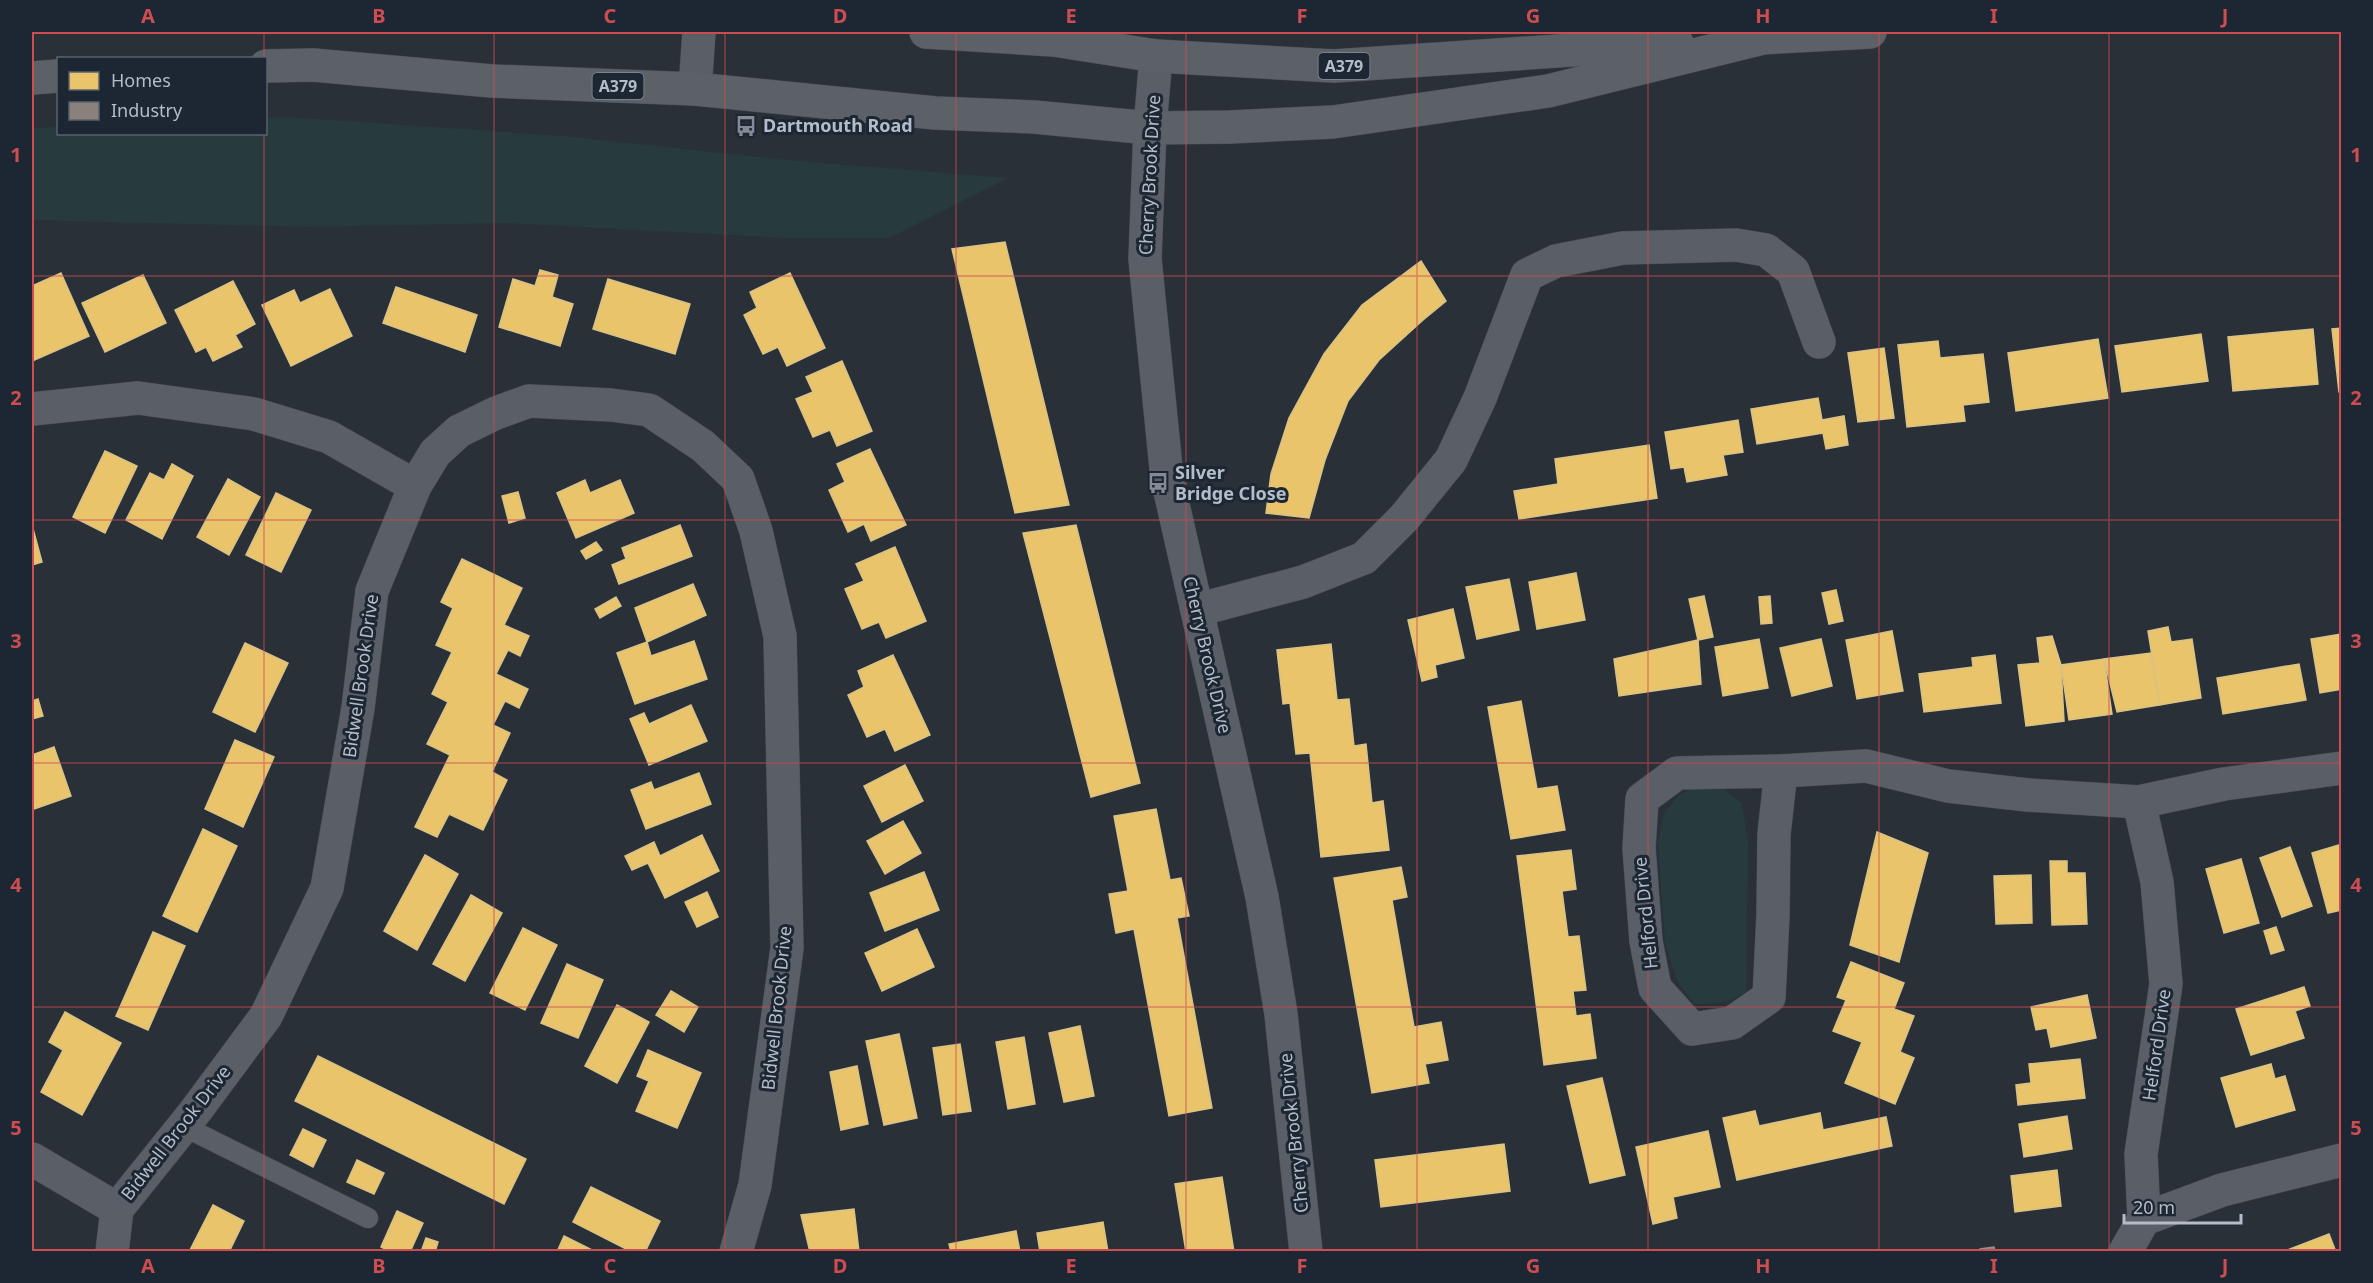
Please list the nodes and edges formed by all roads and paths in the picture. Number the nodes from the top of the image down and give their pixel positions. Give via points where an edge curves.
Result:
1 (699, 32) edge
2 (926, 32) edge
3 (1870, 32) edge
4 (1763, 38) junction
5 (1156, 56) junction
6 (267, 66) edge
7 (57, 76) edge
8 (32, 78) edge
9 (695, 89) junction
10 (1150, 128) junction
11 (1819, 342) dead end
12 (32, 409) edge
13 (415, 486) junction
14 (1197, 610) junction
15 (2342, 768) edge
16 (1781, 771) junction
17 (2139, 802) junction
18 (183, 1126) junction
19 (32, 1159) edge
20 (2342, 1160) edge
21 (117, 1209) junction
22 (368, 1218) dead end
23 (2144, 1219) junction
24 (112, 1251) edge
25 (736, 1251) edge
26 (1306, 1251) edge
27 (2126, 1251) edge

1 - 9 street
2 - 5 main road, A379 via 1054,40
3 - 4 main road, A379
4 - 5 main road, A379 via 1334,66
4 - 10 main road, A379 via 1548,91 1333,123
5 - 10 street, Cherry Brook Drive
6 - 9 main road, A379 via 313,65 492,81
7 - 8 main road
9 - 10 main road, A379
10 - 14 street, Cherry Brook Drive via 1145,259 1158,395 1167,478
11 - 14 street via 1793,271 1766,250 1736,245 1623,248 1556,261 1527,275 1480,398 1451,460 1404,518 1364,558 1303,582
12 - 13 street via 138,398 255,414 329,437
13 - 18 street, Bidwell Brook Drive via 372,591 327,888 266,1016
13 - 25 street, Bidwell Brook Drive via 435,453 459,431 529,401 650,410 703,446 738,479 756,531 780,636 787,948 755,1185
14 - 26 street, Cherry Brook Drive via 1262,897 1281,1014
15 - 17 street, Helford Drive via 2224,784
16 - 16 street, Helford Drive via 1774,834 1769,997 1732,1023 1692,1029 1655,988 1646,941 1639,848 1642,799 1677,773
16 - 17 street, Helford Drive via 1866,766 1948,786
17 - 23 street, Helford Drive via 2157,882 2166,984 2141,1154
18 - 21 street, Bidwell Brook Drive
18 - 22 lane
19 - 21 street
20 - 23 street via 2222,1190
21 - 24 street, Bidwell Brook Drive
23 - 27 street

